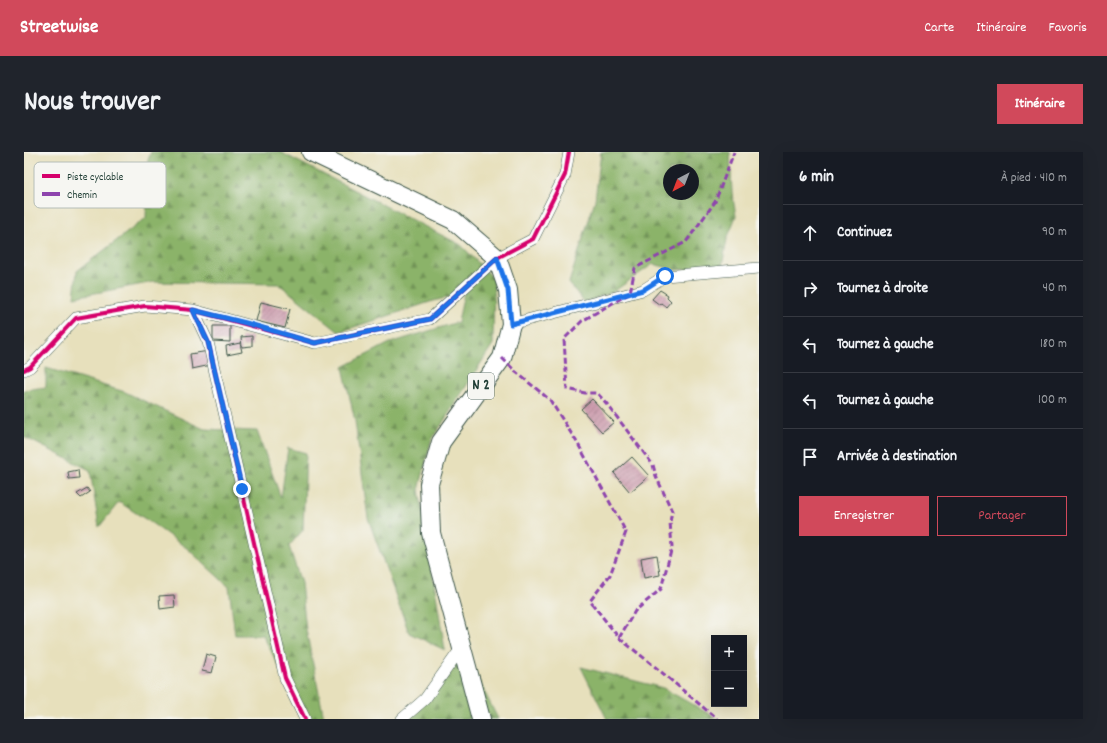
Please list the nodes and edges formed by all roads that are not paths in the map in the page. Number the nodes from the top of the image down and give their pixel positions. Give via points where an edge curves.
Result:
1 (311, 152) edge
2 (569, 152) edge
3 (497, 258) junction
4 (759, 268) edge
5 (193, 310) junction
6 (511, 324) junction
7 (24, 370) edge
8 (462, 647) junction
9 (305, 719) edge
10 (402, 719) edge
11 (481, 719) edge

1 - 3 main road via 453,220
2 - 3 street via 565,175 533,239
3 - 5 street via 430,319 315,343
3 - 6 main road, N 2 via 508,290
4 - 6 street via 665,276 643,290
5 - 7 street via 145,306 76,318 30,367
5 - 9 street via 208,342 285,678
6 - 8 main road, N 2 via 502,358 441,442 429,484 431,533
8 - 10 street via 425,699
8 - 11 main road, N 2

